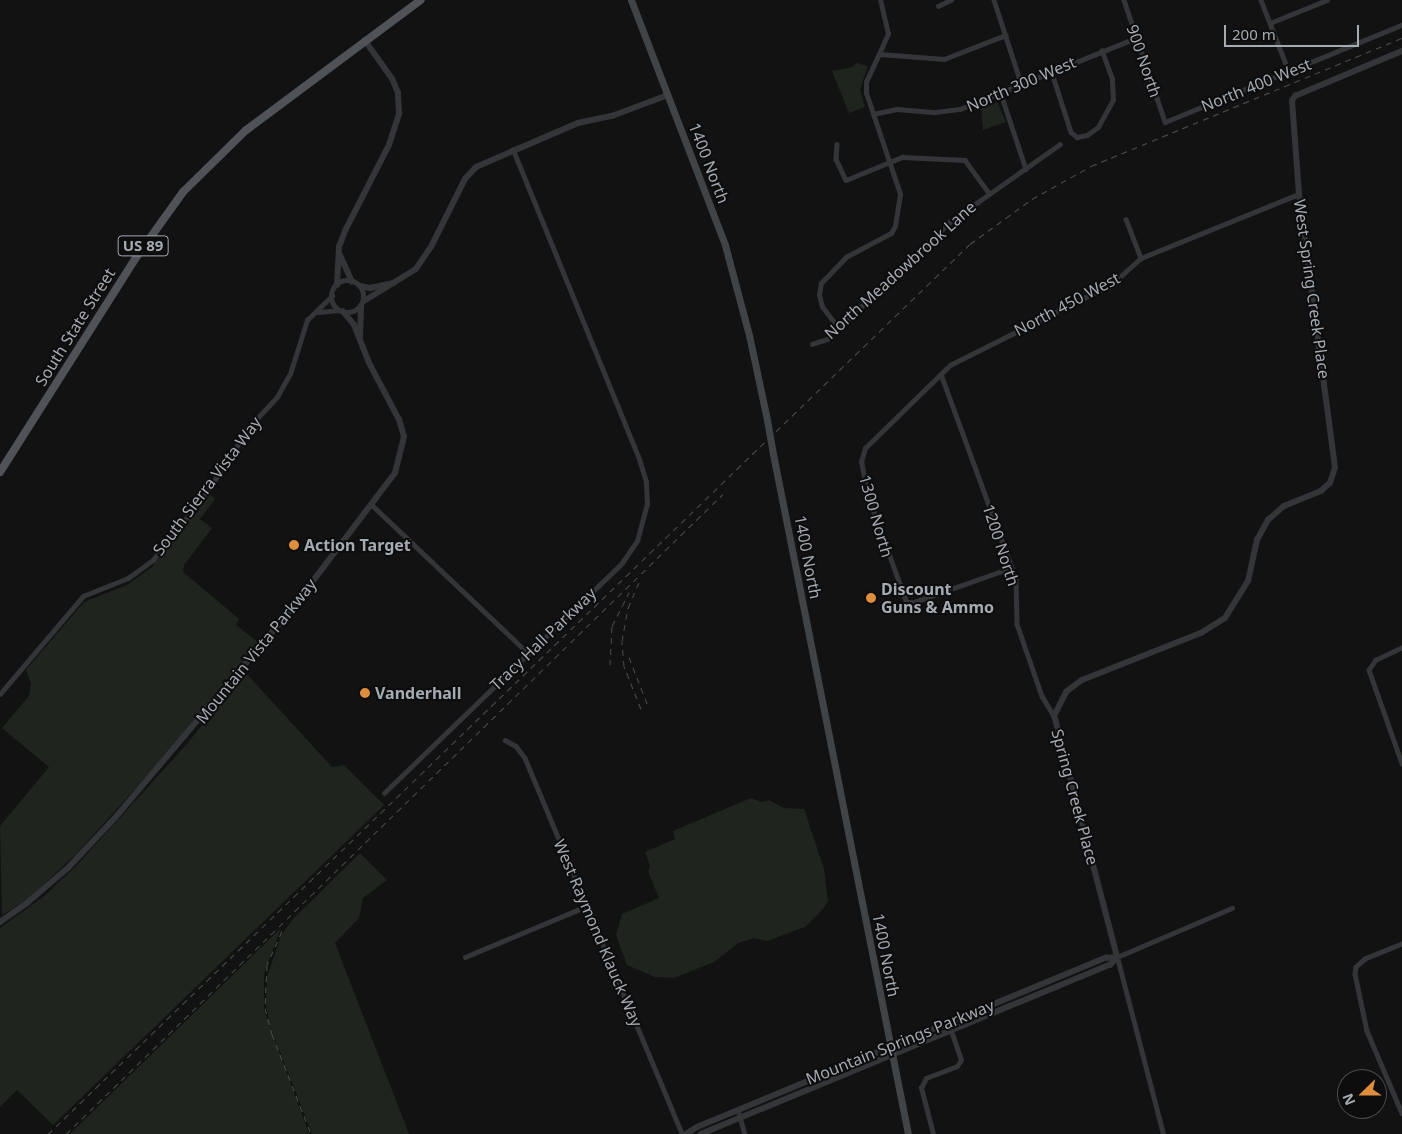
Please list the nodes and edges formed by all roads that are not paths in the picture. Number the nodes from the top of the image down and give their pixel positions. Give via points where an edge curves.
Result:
1 (421, 0) edge
2 (631, 0) edge
3 (880, 0) edge
4 (951, 0) edge
5 (994, 0) edge
6 (1124, 0) edge
7 (1261, 0) edge
8 (1327, 0) edge
9 (938, 6) dead end
10 (1270, 23) junction
11 (1402, 25) edge
12 (1006, 35) junction
13 (1136, 38) junction
14 (365, 41) junction
15 (1102, 51) junction
16 (1402, 51) edge
17 (880, 54) junction
18 (1050, 70) junction
19 (1289, 72) junction
20 (1022, 86) junction
21 (1001, 94) junction
22 (668, 95) junction
23 (873, 114) junction
24 (1165, 122) joint
25 (837, 144) dead end
26 (1060, 144) dead end
27 (513, 149) junction
28 (889, 161) junction
29 (1026, 169) junction
30 (988, 192) junction
31 (1299, 194) junction
32 (1126, 219) dead end
33 (340, 254) junction
34 (1141, 258) junction
35 (352, 281) junction
36 (393, 283) junction
37 (337, 285) junction
38 (361, 286) junction
39 (332, 296) junction
40 (363, 304) junction
41 (341, 311) junction
42 (317, 312) junction
43 (838, 328) junction
44 (360, 337) junction
45 (812, 344) dead end
46 (940, 374) junction
47 (862, 455) joint
48 (0, 472) edge
49 (1330, 483) joint
50 (371, 504) junction
51 (1012, 568) junction
52 (1402, 648) edge
53 (528, 653) junction
54 (0, 694) edge
55 (1054, 716) junction
56 (505, 740) dead end
57 (1402, 763) edge
58 (384, 793) dead end
59 (587, 906) junction
60 (1232, 908) dead end
61 (0, 921) edge
62 (1402, 944) edge
63 (465, 957) dead end
64 (1117, 957) junction
65 (948, 1023) junction
66 (951, 1031) junction
67 (890, 1047) junction
68 (892, 1055) junction
69 (738, 1110) junction
70 (1402, 1114) edge
71 (740, 1118) junction
72 (684, 1134) edge
73 (701, 1134) edge
74 (745, 1134) edge
75 (908, 1134) edge
76 (933, 1134) edge
77 (1163, 1134) edge

1 - 14 main road, US 89
2 - 22 main road, 1400 North
3 - 17 street via 888,34
4 - 9 street
5 - 12 street
6 - 13 street, 900 North
7 - 10 street
8 - 10 street
10 - 19 street
11 - 19 street, North 400 West
12 - 17 street via 944,59
12 - 20 street
13 - 15 street, North 300 West
13 - 24 street, 900 North
14 - 33 street via 392,78 398,93 399,114 389,144 345,231
14 - 48 main road, South State Street / US 89 via 245,131 183,192 135,259
15 - 18 street, North 300 West
15 - 18 street via 1114,86 1110,109 1093,132 1084,137 1071,132
16 - 31 street, West Spring Creek Place via 1295,96 1291,114
17 - 23 street via 866,82
18 - 20 street, North 300 West
19 - 24 street, North 400 West
20 - 21 street, North 300 West
21 - 23 street, North 300 West via 950,111 897,109
21 - 29 street
22 - 27 street via 625,112 578,123
22 - 67 main road, 1400 North, bridge via 725,245 748,329
23 - 28 street
25 - 28 street via 836,159 846,180
26 - 29 street, North Meadowbrook Lane
27 - 36 street via 483,162 470,173 416,270
27 - 53 street, Tracy Hall Parkway via 639,459 646,482 647,504 637,541 622,563
28 - 30 street via 902,157 965,160
28 - 43 street via 900,194 894,230 846,257 826,276 819,289 826,315
29 - 30 street, North Meadowbrook Lane
30 - 43 street, North Meadowbrook Lane via 944,227
31 - 34 street, North 450 West
31 - 49 street, West Spring Creek Place via 1335,468
32 - 34 street
33 - 35 street
33 - 37 street
34 - 46 street, North 450 West via 1112,284 950,365
35 - 37 street
35 - 38 street
36 - 38 street via 370,288
36 - 40 street
37 - 39 street
38 - 40 street
39 - 41 street
39 - 42 street, South Sierra Vista Way
40 - 41 street via 353,312
40 - 44 street, Mountain Vista Parkway
41 - 42 street
41 - 44 street, Mountain Vista Parkway
42 - 54 street, South Sierra Vista Way via 303,327 284,386 153,560 128,578 83,596
43 - 45 street, North Meadowbrook Lane via 827,339
44 - 50 street, Mountain Vista Parkway via 404,437 395,473
46 - 47 street, North 450 West via 869,444
46 - 51 street, 1200 North
47 - 51 street, 1300 North via 866,490 906,602 913,603
49 - 55 street, Spring Creek Place via 1321,491 1284,506 1268,520 1257,540 1248,581 1225,618 1200,633 1082,680 1066,692
50 - 53 street
50 - 61 street, Mountain Vista Parkway via 291,610 121,812 68,868 27,904
51 - 55 street, 1200 North via 1016,579 1017,624 1042,696
52 - 57 street via 1373,662 1369,675
53 - 58 street, Tracy Hall Parkway
55 - 64 street, Spring Creek Place
56 - 59 street, West Raymond Klauck Way via 516,746 525,758
59 - 63 street
59 - 72 street, West Raymond Klauck Way
60 - 64 street, Mountain Springs Parkway
62 - 70 street via 1365,959 1355,970 1368,1030
64 - 65 street, Mountain Springs Parkway via 1106,958
64 - 66 street, Mountain Springs Parkway via 1110,966
64 - 77 street, Spring Creek Place
65 - 66 street
65 - 67 street, Mountain Springs Parkway
66 - 68 street, Mountain Springs Parkway
66 - 76 street via 961,1060 957,1066 926,1078 921,1088
67 - 68 main road, 1400 North
67 - 69 street, Mountain Springs Parkway
68 - 71 street, Mountain Springs Parkway
68 - 75 main road, 1400 North
69 - 71 street
69 - 72 street, Mountain Springs Parkway
71 - 73 street, Mountain Springs Parkway
71 - 74 street

